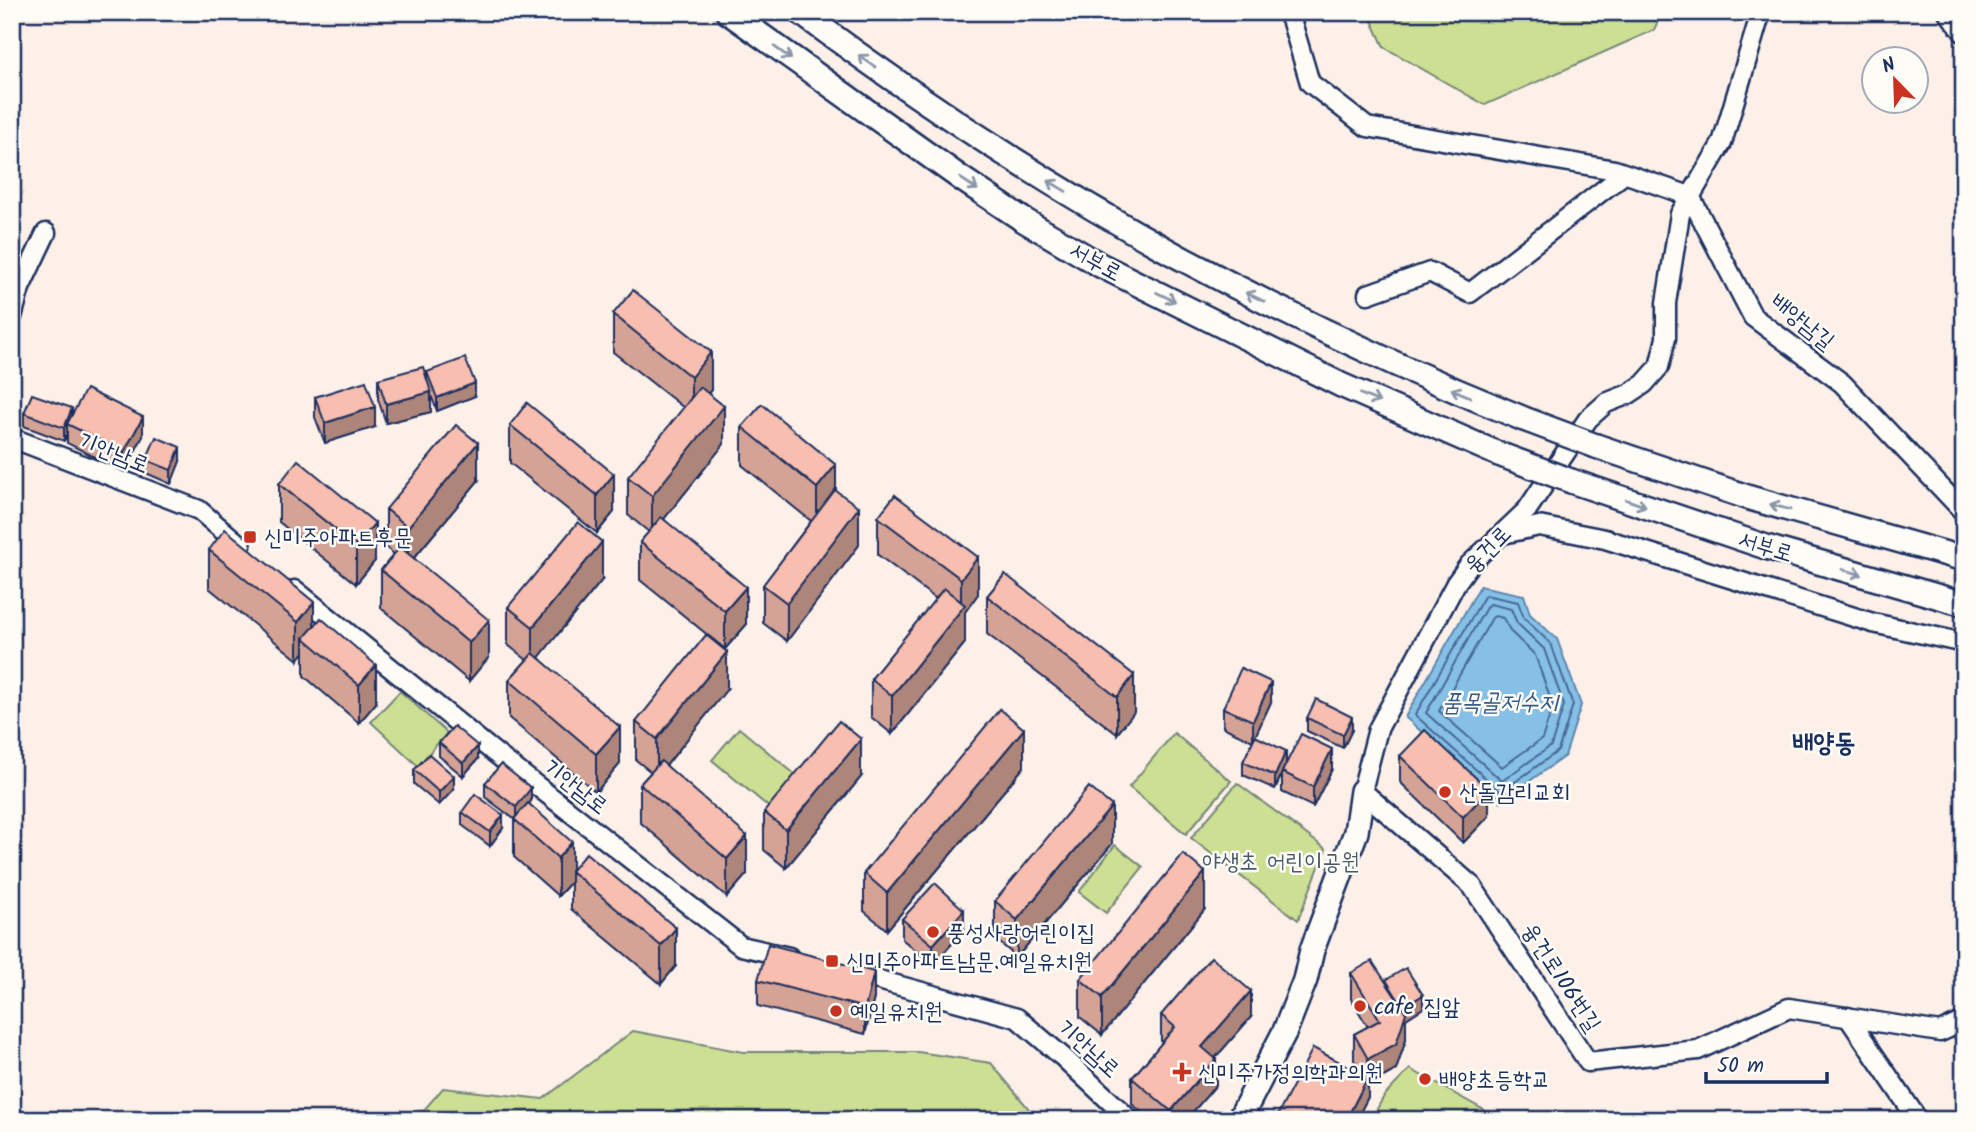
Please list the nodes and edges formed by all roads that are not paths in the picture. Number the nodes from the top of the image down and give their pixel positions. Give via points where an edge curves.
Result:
1 (728, 12) edge
2 (800, 12) edge
3 (1286, 12) edge
4 (1761, 12) edge
5 (1948, 12) edge
6 (1964, 33) edge
7 (1623, 174) junction
8 (1690, 197) junction
9 (46, 233) dead end
10 (1368, 294) dead end
11 (12, 317) edge
12 (12, 438) edge
13 (1964, 512) edge
14 (1500, 535) junction
15 (252, 554) edge
16 (1964, 559) edge
17 (282, 580) edge
18 (1964, 604) edge
19 (1964, 643) edge
20 (1362, 792) junction
21 (805, 961) edge
22 (831, 967) edge
23 (1848, 1017) junction
24 (1964, 1021) edge
25 (1130, 1120) edge
26 (1239, 1120) edge
27 (1916, 1120) edge

1 -> 18 main road, 서부로, bridge via 1022,219 1100,265 1341,386 1571,481 1766,547
16 -> 2 main road, 서부로, bridge via 1750,498 1596,446 1367,352 1178,256 1056,185
3 - 7 street via 1310,83 1367,127
4 - 8 street, 융건로 via 1721,143
5 - 6 street
7 - 8 street
7 - 10 street via 1470,293 1430,272
8 - 13 street, 배양남길 via 1753,317 1842,383
8 - 14 street, 융건로 via 1680,214 1659,367 1644,384 1606,403 1588,419 1527,510
9 - 11 street
12 - 15 street, 기안남로 via 199,510
14 - 19 street via 1539,526 1605,539 1873,623
14 - 20 street, 융건로 via 1456,583 1378,729
17 - 21 street, 기안남로 via 741,946
20 - 23 street, 융건로106번길 via 1472,886 1588,1062 1698,1050 1789,1008
20 - 26 main road, 융건로 via 1356,832 1305,980 1285,1031
22 - 25 street, 기안남로 via 1017,1018
23 - 24 street, 융건로106번길 via 1940,1032
23 - 27 street

